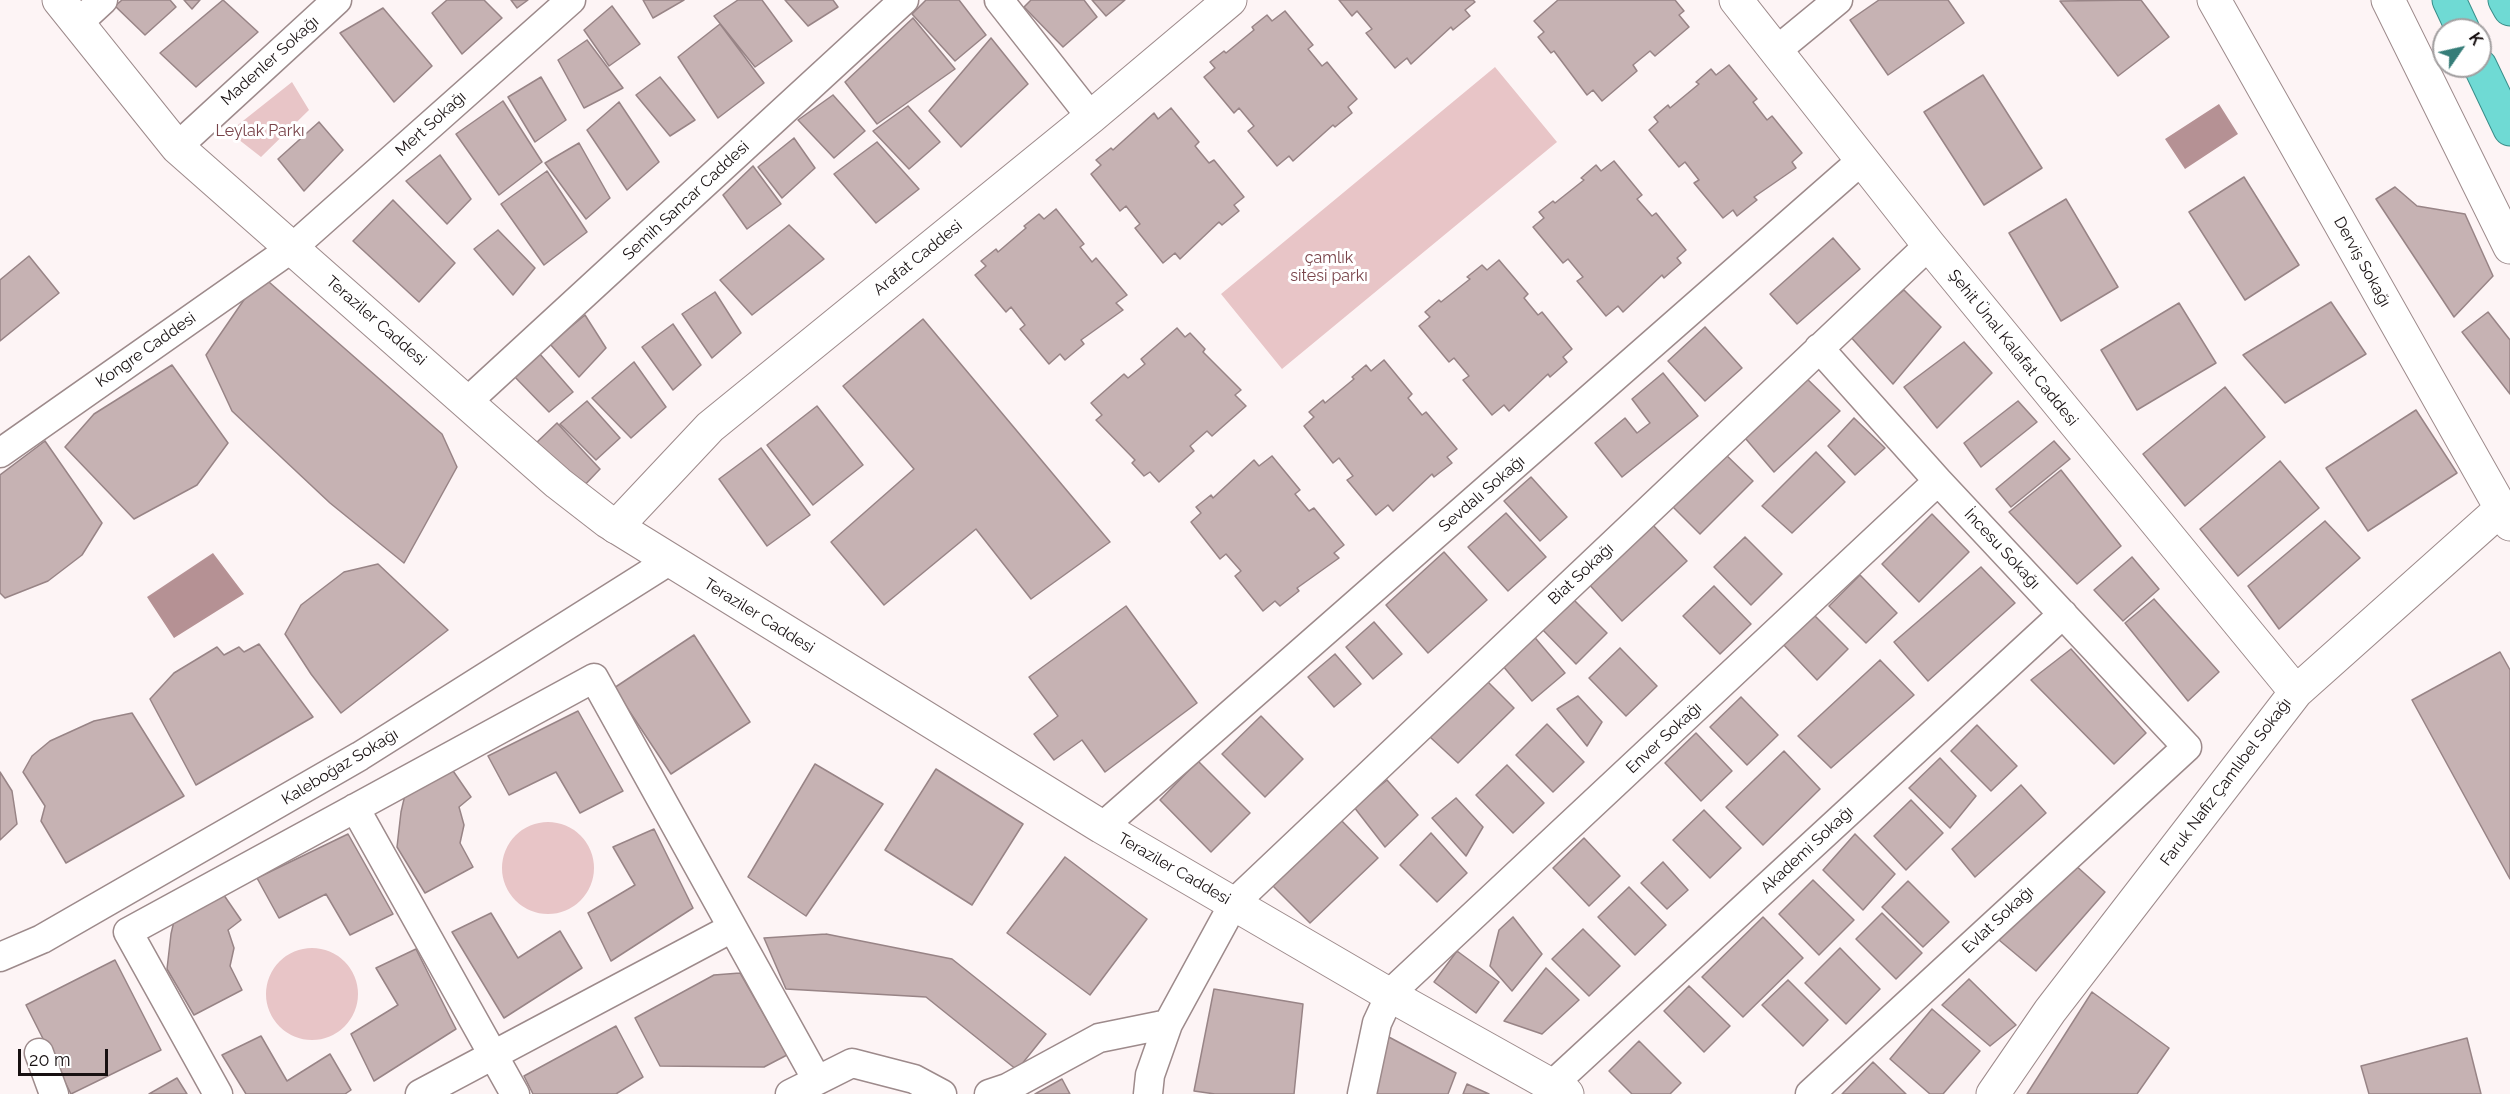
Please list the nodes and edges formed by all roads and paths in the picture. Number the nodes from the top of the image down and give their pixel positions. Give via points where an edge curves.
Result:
1 (103, 0) edge
2 (337, 0) edge
3 (571, 0) edge
4 (904, 0) edge
5 (999, 0) edge
6 (1230, 0) edge
7 (1736, 0) edge
8 (1838, 0) edge
9 (2214, 0) edge
10 (2388, 0) edge
11 (2449, 0) edge
12 (2505, 0) edge
13 (2510, 9) edge
14 (68, 12) edge
15 (2457, 18) edge
16 (1776, 51) junction
17 (2486, 78) edge
18 (1092, 117) junction
19 (2510, 129) edge
20 (177, 147) junction
21 (1862, 160) junction
22 (1929, 244) junction
23 (2510, 247) edge
24 (292, 248) junction
25 (1819, 348) junction
26 (468, 401) junction
27 (0, 453) edge
28 (1938, 481) junction
29 (2506, 517) edge
30 (616, 527) junction
31 (669, 561) junction
32 (2063, 615) junction
33 (2296, 692) junction
34 (2187, 747) joint
35 (355, 808) junction
36 (1101, 827) junction
37 (1234, 903) junction
38 (732, 928) junction
39 (0, 957) edge
40 (1390, 995) junction
41 (1168, 1024) junction
42 (39, 1053) dead end
43 (493, 1055) junction
44 (817, 1080) junction
45 (1559, 1090) edge
46 (54, 1094) edge
47 (218, 1094) edge
48 (420, 1094) edge
49 (515, 1094) edge
50 (790, 1094) edge
51 (942, 1094) edge
52 (989, 1094) edge
53 (1148, 1094) edge
54 (1362, 1094) edge
55 (1810, 1094) edge
56 (1993, 1094) edge

1 - 14 street
2 - 20 street, Madenler Sokağı
3 - 24 street, Mert Sokağı
4 - 26 street, Semih Sancar Caddesi
5 - 18 street
6 - 18 street, Arafat Caddesi
7 - 16 street, Şehit Ünal Kalafat Caddesi
8 - 16 street
9 - 29 street, Derviş Sokağı
10 - 23 street
11 - 15 highway
12 - 13 highway
14 - 20 street, Teraziler Caddesi
16 - 21 street, Şehit Ünal Kalafat Caddesi
17 - 19 highway
18 - 30 street, Arafat Caddesi via 710,427
20 - 24 street, Teraziler Caddesi
21 - 22 street, Şehit Ünal Kalafat Caddesi
21 - 36 street, Sevdalı Sokağı
22 - 25 street, Biat Sokağı
22 - 33 street, Şehit Ünal Kalafat Caddesi
24 - 26 street, Teraziler Caddesi
24 - 27 street, Kongre Caddesi
25 - 28 street, İncesu Sokağı
25 - 37 street, Biat Sokağı
26 - 30 street, Teraziler Caddesi via 558,483
28 - 32 street, İncesu Sokağı
28 - 40 street, Enver Sokağı
29 - 33 street, Faruk Nafiz Çamlıbel Sokağı
30 - 31 street, Teraziler Caddesi
31 - 36 street, Teraziler Caddesi
31 - 39 street, Kaleboğaz Sokağı via 360,756 42,939
32 - 34 street, İncesu Sokağı
32 - 45 street, Akademi Sokağı
33 - 56 street, Faruk Nafiz Çamlıbel Sokağı via 2050,1011
34 - 55 street, Evlat Sokağı
35 - 38 street via 594,678
35 - 43 street
35 - 47 street via 128,932
36 - 37 street, Teraziler Caddesi
37 - 40 street, Teraziler Caddesi
37 - 41 street, Biat Sokağı
38 - 43 street
38 - 44 street
40 - 45 street, Teraziler Caddesi
40 - 54 street via 1377,1023
41 - 52 street via 1100,1038
41 - 53 street, Biat Sokağı via 1150,1075
42 - 46 street
43 - 48 street
43 - 49 street
44 - 50 street
44 - 51 street via 852,1064 914,1079

